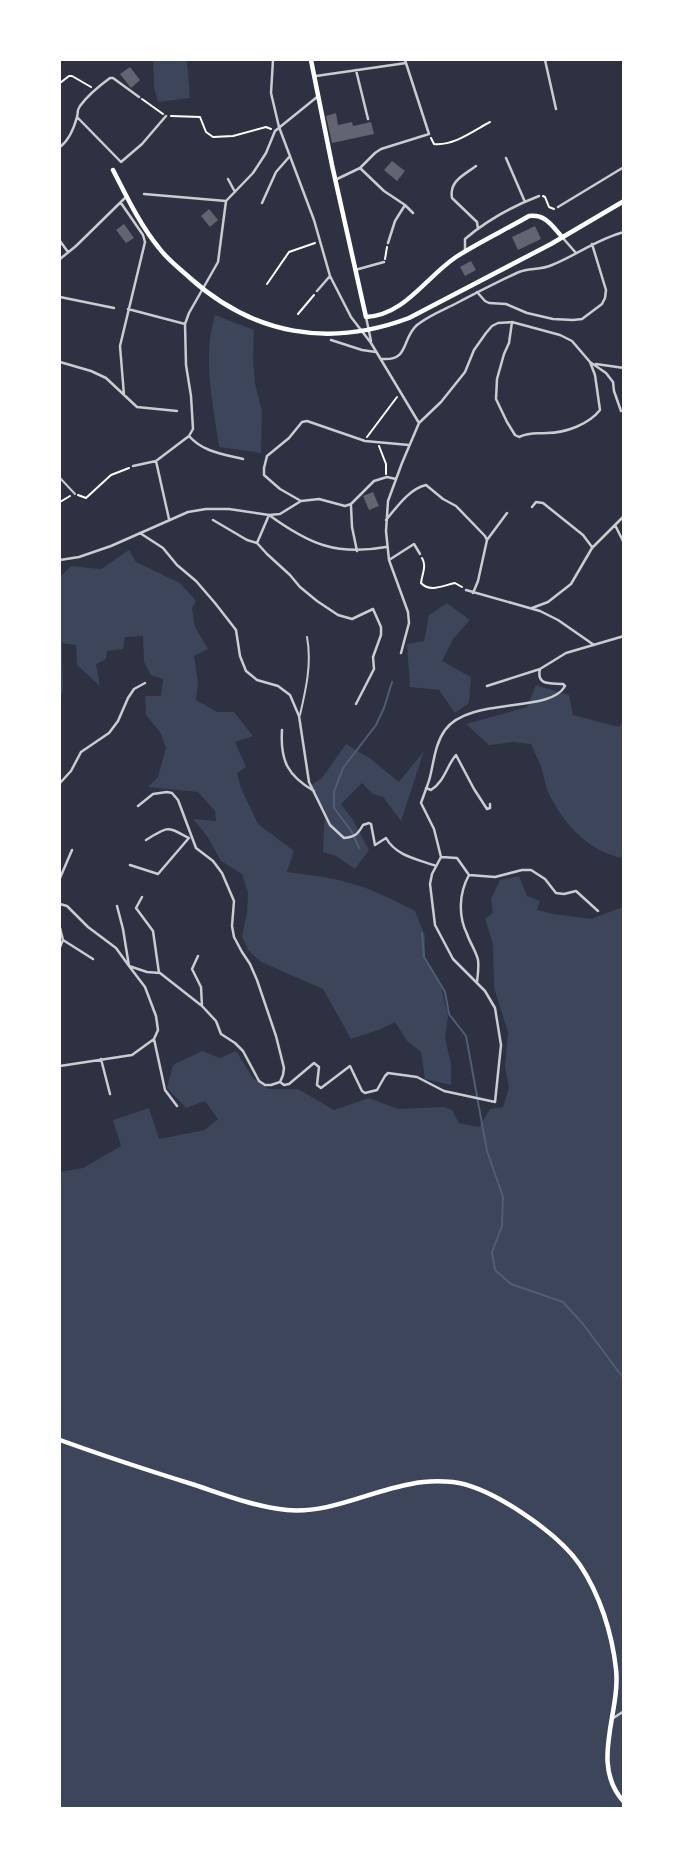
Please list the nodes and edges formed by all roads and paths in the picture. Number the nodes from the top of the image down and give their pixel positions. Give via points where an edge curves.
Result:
1 (273, 60) edge
2 (311, 60) edge
3 (545, 60) edge
4 (406, 61) edge
5 (356, 71) junction
6 (314, 77) junction
7 (60, 83) edge
8 (95, 90) junction
9 (139, 97) dead end
10 (317, 97) junction
11 (556, 109) dead end
12 (166, 116) dead end
13 (77, 117) junction
14 (201, 117) dead end
15 (368, 119) dead end
16 (490, 122) dead end
17 (279, 127) junction
18 (275, 131) junction
19 (429, 134) junction
20 (60, 147) edge
21 (290, 156) junction
22 (506, 158) dead end
23 (476, 166) dead end
24 (360, 167) junction
25 (624, 167) edge
26 (113, 170) dead end
27 (228, 179) dead end
28 (335, 180) junction
29 (235, 192) junction
30 (144, 194) dead end
31 (127, 196) junction
32 (539, 196) joint
33 (226, 201) junction
34 (624, 201) edge
35 (121, 202) junction
36 (525, 202) junction
37 (262, 203) dead end
38 (405, 205) junction
39 (558, 207) joint
40 (413, 213) dead end
41 (478, 229) junction
42 (624, 232) edge
43 (562, 237) junction
44 (60, 241) edge
45 (319, 241) junction
46 (388, 243) joint
47 (592, 244) junction
48 (465, 251) junction
49 (68, 252) junction
50 (576, 253) junction
51 (60, 259) edge
52 (384, 262) joint
53 (355, 270) junction
54 (330, 276) junction
55 (267, 284) dead end
56 (317, 291) joint
57 (477, 292) junction
58 (60, 297) edge
59 (114, 308) dead end
60 (128, 309) junction
61 (298, 314) dead end
62 (366, 317) junction
63 (512, 322) junction
64 (185, 324) junction
65 (331, 340) dead end
66 (371, 343) junction
67 (376, 352) junction
68 (382, 359) junction
69 (590, 362) junction
70 (60, 364) edge
71 (624, 369) edge
72 (400, 393) junction
73 (124, 395) junction
74 (177, 411) dead end
75 (621, 411) dead end
76 (419, 423) junction
77 (189, 436) junction
78 (365, 441) junction
79 (378, 442) junction
80 (409, 445) junction
81 (243, 459) dead end
82 (156, 461) junction
83 (133, 466) joint
84 (386, 477) junction
85 (60, 478) edge
86 (396, 479) junction
87 (75, 494) dead end
88 (86, 498) dead end
89 (301, 502) junction
90 (351, 504) junction
91 (532, 507) dead end
92 (507, 513) dead end
93 (268, 516) junction
94 (624, 516) edge
95 (169, 519) junction
96 (213, 520) dead end
97 (386, 520) junction
98 (615, 525) junction
99 (140, 533) junction
100 (487, 540) junction
101 (257, 543) junction
102 (624, 543) edge
103 (387, 547) junction
104 (592, 548) junction
105 (357, 551) junction
106 (420, 554) joint
107 (60, 560) edge
108 (388, 560) junction
109 (466, 590) joint
110 (472, 593) junction
111 (532, 608) junction
112 (624, 636) edge
113 (307, 637) dead end
114 (594, 645) junction
115 (401, 653) dead end
116 (540, 669) junction
117 (145, 683) dead end
118 (487, 686) dead end
119 (356, 704) dead end
120 (299, 716) junction
121 (282, 730) dead end
122 (60, 783) edge
123 (425, 788) junction
124 (314, 791) junction
125 (490, 804) dead end
126 (138, 806) dead end
127 (190, 838) junction
128 (146, 840) dead end
129 (72, 850) dead end
130 (441, 857) junction
131 (130, 865) dead end
132 (436, 866) junction
133 (469, 875) junction
134 (60, 878) edge
135 (142, 897) dead end
136 (60, 904) edge
137 (117, 906) dead end
138 (598, 911) dead end
139 (60, 928) edge
140 (63, 940) junction
141 (60, 947) edge
142 (198, 956) dead end
143 (93, 959) dead end
144 (129, 966) junction
145 (159, 973) junction
146 (477, 982) junction
147 (202, 1006) junction
148 (154, 1039) junction
149 (101, 1059) junction
150 (60, 1066) edge
151 (280, 1082) junction
152 (110, 1094) dead end
153 (177, 1106) dead end
154 (60, 1440) edge
155 (624, 1711) edge
156 (612, 1719) junction
157 (624, 1802) edge

1 - 17 street via 271,93
2 - 6 main road
3 - 11 street
4 - 5 street
4 - 19 street
5 - 6 street
5 - 15 street
6 - 10 main road
7 - 8 path via 72,76
8 - 9 street via 113,78
8 - 13 street
10 - 17 street
10 - 28 main road
12 - 13 street via 121,162
13 - 20 street
14 - 18 path via 213,137 266,127
16 - 19 path via 439,145
17 - 18 street
17 - 21 street
18 - 29 street via 253,173
19 - 24 street via 381,149
21 - 37 street
21 - 45 street
22 - 36 street
23 - 41 street via 456,180 451,194
24 - 28 street
24 - 38 street
25 - 39 street
26 - 31 main road
27 - 29 street
28 - 53 main road
29 - 33 street
30 - 33 street
31 - 35 street
31 - 43 main road via 160,250 222,303 276,327 317,334 386,327
32 - 36 street
32 - 39 path via 545,197 552,209
33 - 64 street via 218,262
34 - 43 main road
35 - 49 street
35 - 60 street via 145,242
36 - 41 street
38 - 40 street
38 - 46 street
41 - 48 street via 465,239
42 - 47 street
43 - 48 main road via 545,218 533,215
43 - 50 street
44 - 49 street
45 - 54 street
45 - 55 path via 289,252
46 - 52 path
47 - 50 street
47 - 57 street via 605,298 582,319 522,312 506,304 489,303
48 - 62 main road via 398,307
49 - 51 street
50 - 57 street
52 - 53 street
53 - 62 main road
54 - 56 street
54 - 66 street
56 - 61 path
57 - 68 street via 419,323 398,357
58 - 59 street
60 - 64 street
60 - 73 street via 120,346
62 - 66 street
63 - 69 street via 572,341
63 - 69 street via 496,399 515,435 554,433 594,418 600,410
63 - 76 street via 492,326 465,372
64 - 77 street via 192,412
65 - 67 street
66 - 67 street
67 - 68 street
68 - 72 street
69 - 71 street
69 - 75 street via 612,382
70 - 73 street via 91,370
72 - 76 street
72 - 78 path
73 - 74 street via 137,407
76 - 80 street
77 - 81 street via 206,449
77 - 82 street
78 - 79 street
78 - 89 street via 307,422 297,425 267,456 264,475
79 - 80 street
79 - 84 path
80 - 86 street
82 - 83 street
82 - 95 street
83 - 88 path via 111,475
84 - 86 street
84 - 90 street via 368,485
85 - 87 lane
86 - 97 street
89 - 90 street via 318,499
89 - 93 street
90 - 105 street
91 - 104 street via 543,503
92 - 100 street
93 - 95 street via 206,509
93 - 101 street
93 - 105 street via 312,541
94 - 98 street
95 - 99 street
96 - 101 street
97 - 100 street via 401,502 426,485 456,506
97 - 103 street
98 - 102 street
98 - 104 street
99 - 107 street
99 - 120 street via 163,548 196,581 236,630 246,670 257,680 283,689
100 - 110 street
101 - 119 street via 300,587 338,615 352,619 373,609 381,627 374,669
103 - 105 street
103 - 108 street
104 - 111 street via 571,584
106 - 108 street via 412,544
106 - 109 path via 425,588 455,583
108 - 115 street via 408,612
109 - 110 street
110 - 111 street
111 - 114 street
112 - 114 street
113 - 120 lane via 309,665
114 - 116 street via 566,653
116 - 118 street
116 - 123 street via 540,679 563,684 562,691 536,702 487,709 458,719 438,741
117 - 122 street via 134,689 109,733 81,752
120 - 124 street via 306,770
121 - 124 street via 290,772
123 - 125 street via 437,786 456,755 487,810
123 - 130 street via 421,803
124 - 132 street via 330,825 344,838 369,823 375,845 387,838 400,854
126 - 127 street via 153,794 172,793
127 - 128 street via 168,829
127 - 131 street via 158,874
127 - 151 street via 213,860 232,896 234,937 269,1013 284,1068
129 - 134 street
130 - 132 street
130 - 133 street via 457,858
132 - 146 street via 430,884 435,925 453,959
133 - 138 street via 495,877 531,870 556,892 576,891
133 - 146 street via 461,915 477,956
135 - 145 street via 136,908 153,931
136 - 144 street via 116,948
137 - 144 street
139 - 140 street
140 - 141 street
140 - 143 street
142 - 147 street via 192,970 201,987
144 - 145 street
144 - 148 street via 145,987 156,1016
145 - 147 street
146 - 151 street via 495,1008 500,1045 496,1101 388,1073 377,1090 365,1093 350,1066 321,1088 317,1085 319,1067 314,1063 289,1084
147 - 151 street via 221,1034 243,1051 259,1081 271,1086
148 - 149 street via 132,1055
148 - 153 street via 164,1090
149 - 150 street
149 - 152 street
154 - 156 main road via 240,1500 291,1511 432,1482 455,1483 516,1508 564,1545 596,1594 616,1671
155 - 156 street
156 - 157 main road via 608,1772

